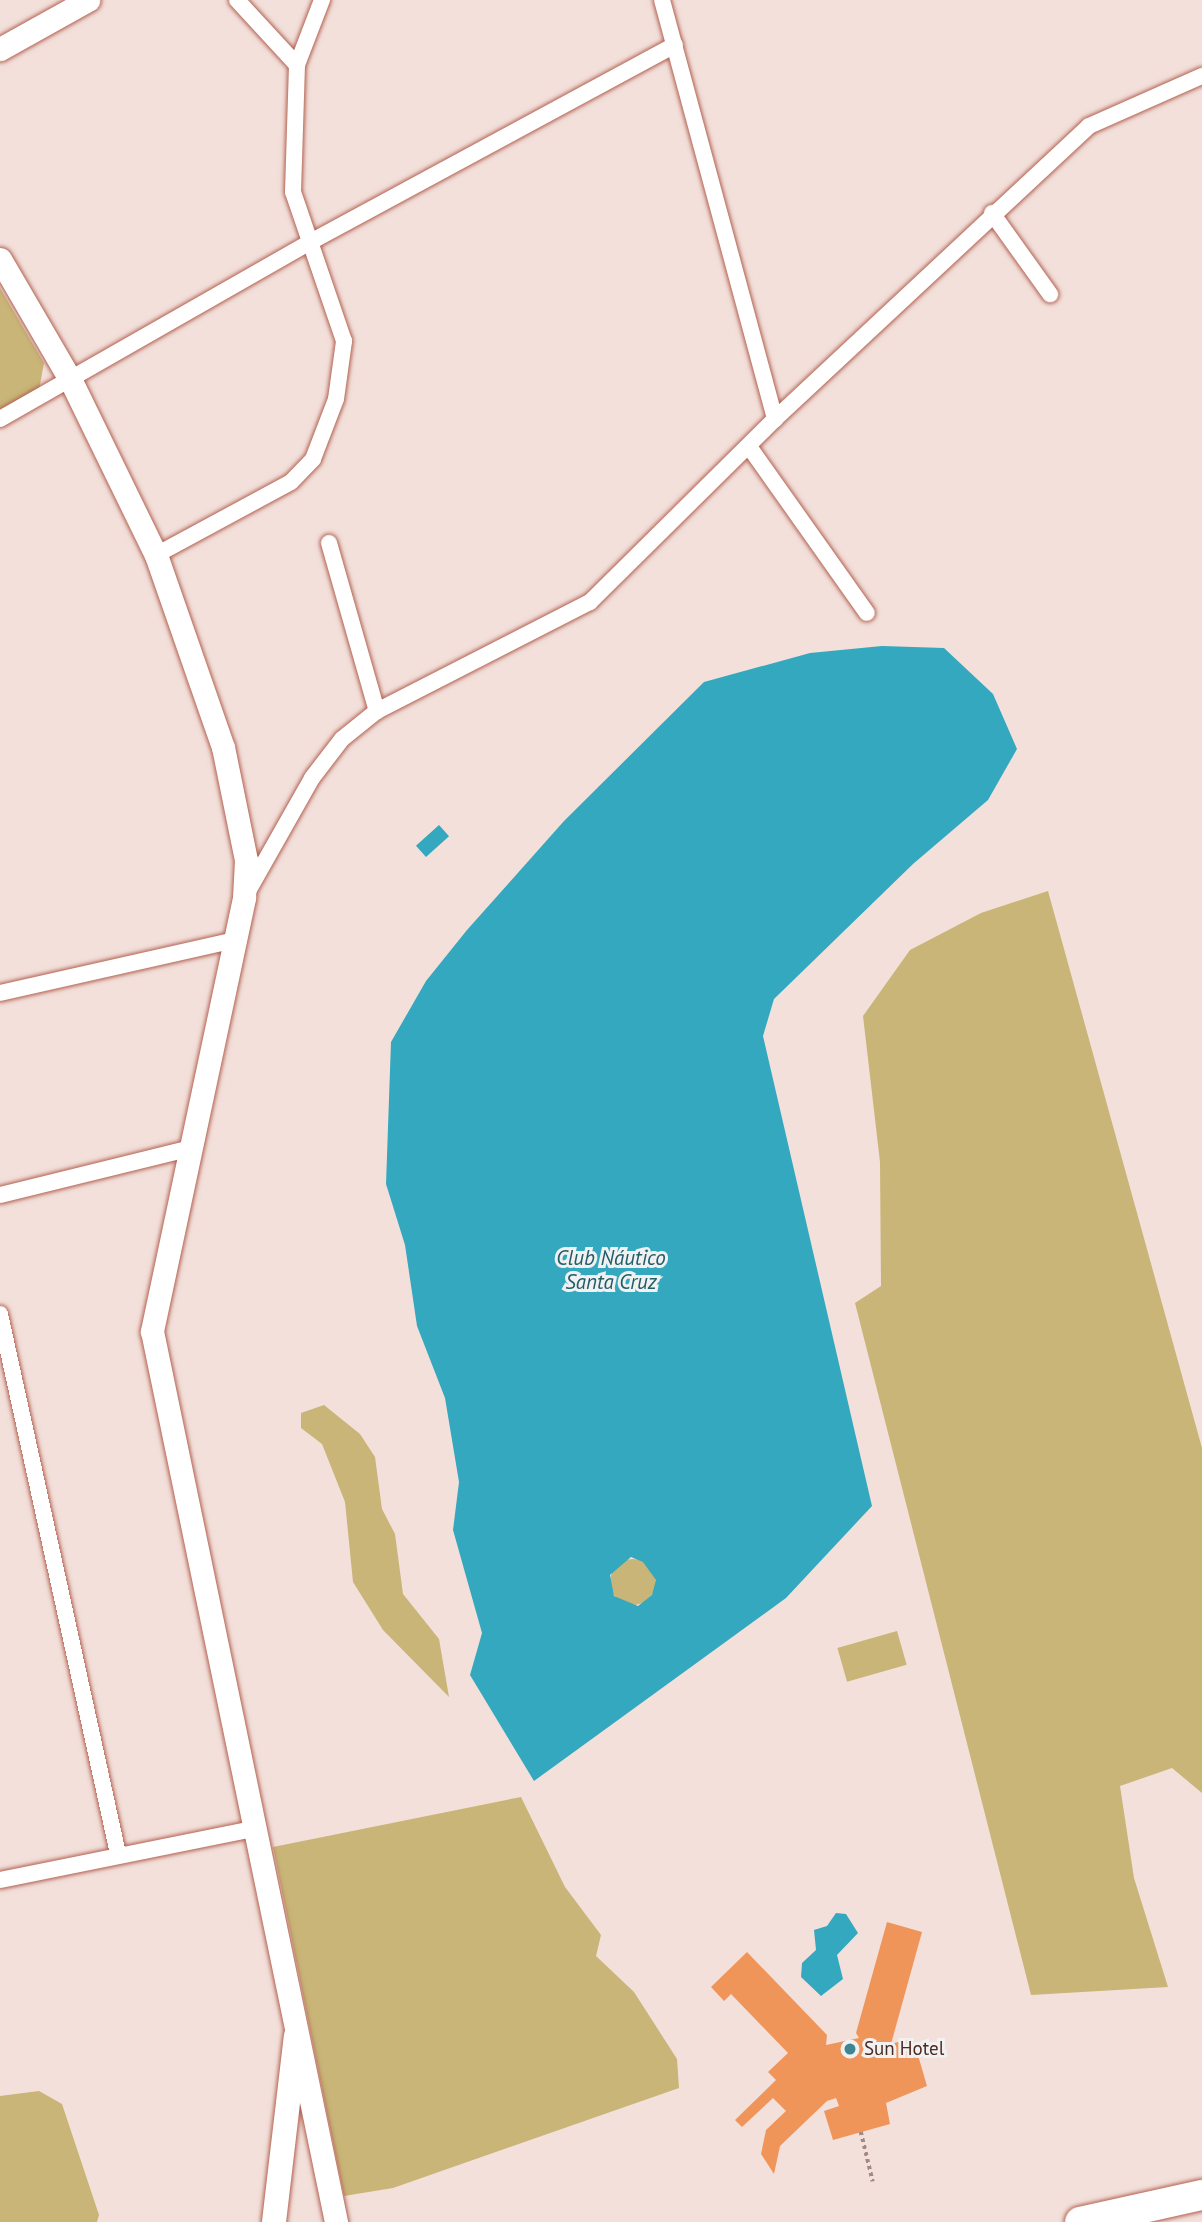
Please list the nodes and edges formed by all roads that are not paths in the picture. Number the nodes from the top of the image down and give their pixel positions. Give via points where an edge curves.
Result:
1 (88, 0) edge
2 (237, 0) edge
3 (322, 0) edge
4 (662, 0) edge
5 (675, 45) junction
6 (0, 49) edge
7 (297, 65) junction
8 (1202, 76) edge
9 (992, 213) junction
10 (307, 245) junction
11 (0, 259) edge
12 (1050, 294) dead end
13 (71, 381) junction
14 (0, 418) edge
15 (775, 419) junction
16 (750, 448) junction
17 (329, 543) dead end
18 (156, 555) junction
19 (866, 613) dead end
20 (377, 710) junction
21 (244, 898) junction
22 (235, 940) junction
23 (0, 993) edge
24 (192, 1149) junction
25 (0, 1195) edge
26 (0, 1314) edge
27 (257, 1828) junction
28 (118, 1854) junction
29 (0, 1880) edge
30 (296, 2036) junction
31 (1202, 2195) edge
32 (1202, 2215) edge
33 (274, 2222) edge
34 (336, 2222) edge
35 (1080, 2222) edge
36 (1169, 2222) edge

1 - 6 street
2 - 7 street
3 - 7 street
4 - 5 street
5 - 10 street
5 - 15 street
7 - 10 street via 293,192
8 - 9 street via 1089,126
9 - 12 street
9 - 15 street
10 - 13 street
10 - 18 street via 318,259 344,341 336,399 313,459 291,482 260,501
11 - 13 street
13 - 14 street
13 - 18 street
15 - 16 street
16 - 19 street
16 - 20 street via 590,602
17 - 20 street
18 - 21 street via 223,747 246,860
20 - 21 street via 342,739 312,778
21 - 22 street
22 - 23 street
22 - 24 street
24 - 25 street
24 - 27 street via 163,1263 152,1331
26 - 28 street
27 - 28 street
27 - 30 street
28 - 29 street
30 - 33 main road
30 - 34 street
31 - 35 highway
32 - 36 highway

